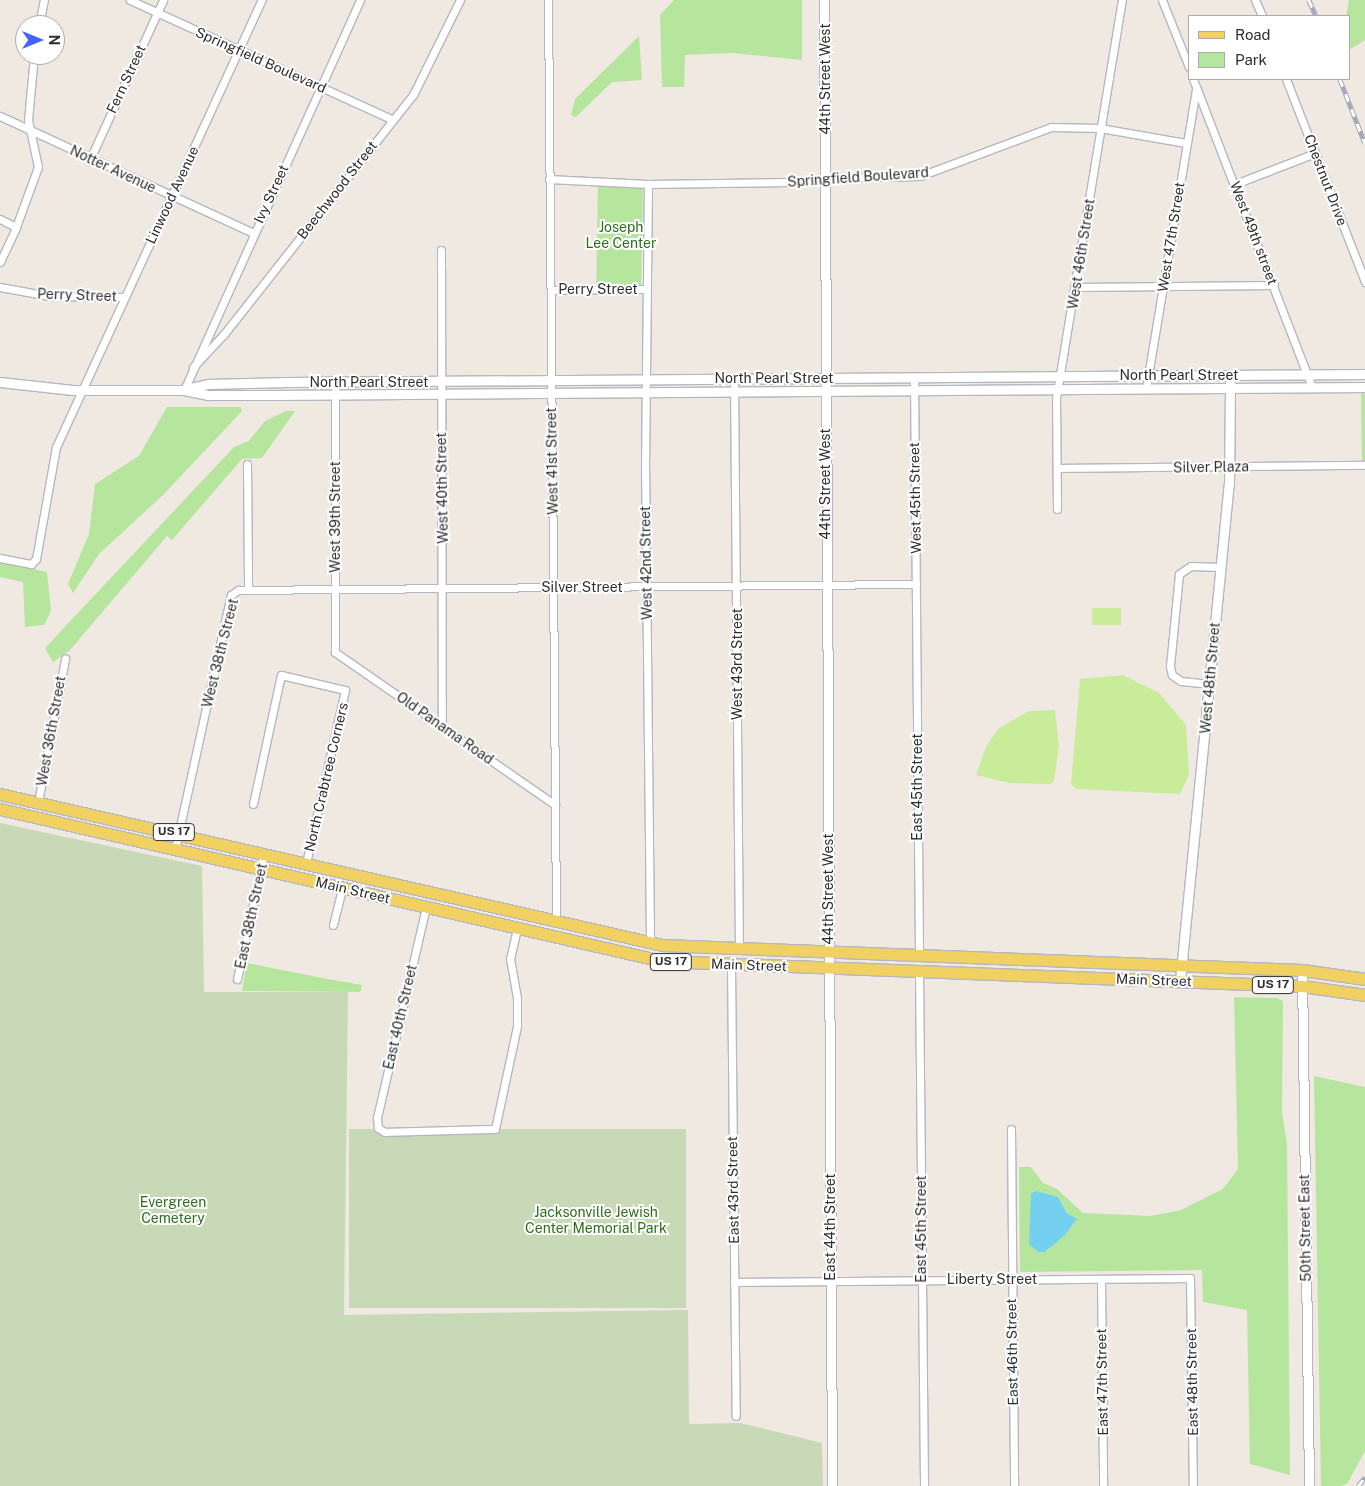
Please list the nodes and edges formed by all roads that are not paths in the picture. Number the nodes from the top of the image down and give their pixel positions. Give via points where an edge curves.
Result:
1 (44, 0) edge
2 (130, 0) edge
3 (163, 0) edge
4 (262, 0) edge
5 (360, 0) edge
6 (460, 0) edge
7 (548, 0) edge
8 (824, 0) edge
9 (1122, 0) edge
10 (1162, 0) edge
11 (1255, 0) edge
12 (157, 13) junction
13 (41, 15) edge
14 (1262, 15) edge
15 (238, 50) junction
16 (33, 65) edge
17 (1188, 65) edge
18 (1286, 80) edge
19 (1195, 82) edge
20 (321, 88) junction
21 (0, 116) edge
22 (393, 120) junction
23 (1100, 128) junction
24 (30, 130) junction
25 (1186, 143) junction
26 (1315, 153) junction
27 (90, 159) junction
28 (826, 178) junction
29 (549, 179) junction
30 (648, 184) junction
31 (1235, 184) junction
32 (172, 196) junction
33 (0, 220) edge
34 (16, 227) junction
35 (253, 233) junction
36 (442, 250) dead end
37 (0, 262) edge
38 (1365, 282) edge
39 (1274, 285) junction
40 (0, 287) edge
41 (1076, 287) junction
42 (1163, 287) junction
43 (645, 289) junction
44 (551, 290) junction
45 (125, 297) junction
46 (193, 367) junction
47 (1308, 374) junction
48 (1365, 374) edge
49 (1231, 375) junction
50 (1061, 376) junction
51 (1148, 376) junction
52 (914, 377) junction
53 (824, 378) junction
54 (645, 379) junction
55 (734, 379) junction
56 (552, 380) junction
57 (442, 381) junction
58 (0, 382) edge
59 (334, 382) junction
60 (1365, 386) edge
61 (1230, 387) junction
62 (1312, 387) junction
63 (1146, 388) junction
64 (1058, 389) junction
65 (82, 390) junction
66 (184, 390) junction
67 (914, 391) junction
68 (734, 392) junction
69 (824, 392) junction
70 (645, 393) junction
71 (441, 394) junction
72 (552, 394) junction
73 (334, 395) junction
74 (247, 464) dead end
75 (1365, 465) edge
76 (1231, 466) junction
77 (1057, 468) junction
78 (1057, 509) dead end
79 (0, 558) edge
80 (1220, 567) junction
81 (826, 584) junction
82 (916, 584) junction
83 (736, 585) junction
84 (554, 586) junction
85 (646, 586) junction
86 (443, 588) junction
87 (248, 589) junction
88 (335, 589) junction
89 (916, 618) joint
90 (335, 652) joint
91 (65, 659) dead end
92 (1210, 684) junction
93 (442, 726) junction
94 (0, 794) edge
95 (38, 802) junction
96 (253, 804) dead end
97 (555, 806) junction
98 (0, 810) edge
99 (178, 833) junction
100 (175, 849) junction
101 (264, 853) junction
102 (306, 863) junction
103 (261, 868) junction
104 (342, 888) junction
105 (426, 907) junction
106 (447, 912) junction
107 (556, 922) junction
108 (332, 925) dead end
109 (517, 928) junction
110 (650, 943) junction
111 (739, 948) junction
112 (828, 952) junction
113 (919, 955) junction
114 (731, 965) junction
115 (1182, 966) junction
116 (828, 968) junction
117 (1302, 970) junction
118 (919, 971) junction
119 (237, 979) dead end
120 (1365, 979) edge
121 (1180, 981) junction
122 (1302, 986) junction
123 (1365, 995) edge
124 (1011, 1129) dead end
125 (1190, 1278) joint
126 (921, 1279) junction
127 (1011, 1279) junction
128 (1101, 1279) junction
129 (830, 1281) junction
130 (734, 1282) junction
131 (736, 1416) dead end
132 (832, 1486) edge
133 (924, 1486) edge
134 (1014, 1486) edge
135 (1103, 1486) edge
136 (1193, 1486) edge
137 (1309, 1486) edge

1 - 13 street
2 - 12 street, Springfield Boulevard
3 - 12 street, Fern Street
4 - 15 street, Linwood Avenue
5 - 20 street, Ivy Street
6 - 22 street, Beechwood Street via 420,84
7 - 29 street, West 41st Street
8 - 28 street, 44th Street West
9 - 23 street, West 46th Street
10 - 17 street
11 - 14 street
12 - 15 street, Springfield Boulevard
12 - 27 street, Fern Street
15 - 20 street, Springfield Boulevard
15 - 32 street, Linwood Avenue
16 - 24 street
18 - 26 street, Chestnut Drive
19 - 25 street, West 47th Street
19 - 31 street, West 49th street
20 - 22 street, Springfield Boulevard
20 - 35 street, Ivy Street
21 - 24 street, Notter Avenue
22 - 46 street, Beechwood Street via 224,334
23 - 25 street, Springfield Boulevard
23 - 28 street, Springfield Boulevard via 1051,127 929,175
23 - 41 street, West 46th Street
24 - 27 street, Notter Avenue
24 - 34 street via 38,167
25 - 42 street, West 47th Street
26 - 31 street
26 - 38 street, Chestnut Drive
27 - 32 street, Notter Avenue
28 - 30 street, Springfield Boulevard via 790,182
28 - 53 street, 44th Street West
29 - 30 street, Springfield Boulevard
29 - 44 street, West 41st Street
30 - 43 street, West 42nd Street via 648,274
31 - 39 street, West 49th street
32 - 35 street, Notter Avenue
32 - 45 street, Linwood Avenue
33 - 34 street
34 - 37 street
35 - 46 street, Ivy Street
36 - 57 street, West 40th Street
39 - 42 street
39 - 47 street, West 49th street
40 - 45 street, Perry Street via 50,296
41 - 42 street
41 - 50 street, West 46th Street
42 - 51 street, West 47th Street
43 - 44 street, Perry Street
43 - 54 street, West 42nd Street
44 - 56 street, West 41st Street
45 - 65 street, Linwood Avenue
46 - 66 street, Ivy Street
47 - 48 street, North Pearl Street
47 - 49 street, North Pearl Street
47 - 62 street, West 49th street
49 - 51 street, North Pearl Street
49 - 61 street, West 48th Street
50 - 51 street, North Pearl Street
50 - 52 street, North Pearl Street
50 - 64 street, West 46th Street
51 - 63 street, West 47th Street
52 - 53 street, North Pearl Street
52 - 67 street, West 45th Street
53 - 55 street, North Pearl Street
53 - 69 street, 44th Street West
54 - 55 street, North Pearl Street
54 - 56 street, North Pearl Street
54 - 70 street, West 42nd Street
55 - 68 street, West 43rd Street
56 - 57 street, North Pearl Street
56 - 72 street, West 41st Street
57 - 59 street, North Pearl Street
57 - 71 street, West 40th Street
58 - 65 street, North Pearl Street
59 - 66 street, North Pearl Street via 208,384
59 - 73 street, West 39th Street
60 - 62 street, North Pearl Street
61 - 62 street, North Pearl Street
61 - 63 street, North Pearl Street
61 - 76 street, West 48th Street
63 - 64 street, North Pearl Street
64 - 67 street, North Pearl Street
64 - 77 street, West 46th Street
65 - 66 street, North Pearl Street
65 - 79 street via 54,454 36,559 30,564
66 - 73 street, North Pearl Street via 208,395
67 - 69 street, North Pearl Street
67 - 82 street, West 45th Street
68 - 69 street, North Pearl Street
68 - 70 street, North Pearl Street
68 - 83 street, West 43rd Street
69 - 81 street, 44th Street West
70 - 72 street, North Pearl Street
70 - 85 street, West 42nd Street
71 - 72 street, North Pearl Street
71 - 73 street, North Pearl Street
71 - 86 street, West 40th Street
72 - 84 street, West 41st Street
73 - 88 street, West 39th Street
74 - 87 street, West 38th Street
75 - 76 street, Silver Plaza
76 - 77 street, Silver Plaza
76 - 80 street, West 48th Street
77 - 78 street, West 46th Street
80 - 92 street, West 48th Street
80 - 92 street via 1192,566 1179,574 1170,666 1172,675 1181,681
81 - 82 street, Silver Street
81 - 83 street, Silver Street
81 - 112 street, 44th Street West
82 - 89 street, West 45th Street
83 - 85 street, Silver Street
83 - 111 street, West 43rd Street
84 - 85 street, Silver Street
84 - 86 street, Silver Street
84 - 97 street, West 41st Street
85 - 110 street, West 42nd Street
86 - 88 street, Silver Street
86 - 93 street, West 40th Street
87 - 88 street, Silver Street
87 - 99 street, West 38th Street via 231,595
88 - 90 street, West 39th Street
89 - 113 street, East 45th Street
90 - 93 street, Old Panama Road
91 - 95 street, West 36th Street
92 - 115 street, West 48th Street
93 - 97 street, Old Panama Road
94 - 95 main road, Main Street / US 17
95 - 99 main road, Main Street / US 17
96 - 102 street, North Crabtree Corners via 281,675 345,690
97 - 107 street, West 41st Street
98 - 100 main road, Main Street / US 17
99 - 100 street, West 38th Street
99 - 101 main road, Main Street / US 17
100 - 103 main road, Main Street / US 17
101 - 102 main road, Main Street / US 17
101 - 103 street, East 38th Street
102 - 107 main road, Main Street / US 17
103 - 104 main road, Main Street / US 17
103 - 119 street, East 38th Street
104 - 105 main road, Main Street / US 17
104 - 108 street
105 - 106 main road, Main Street / US 17
105 - 109 street, East 40th Street via 377,1118 378,1128 385,1132 495,1129 517,1026 517,998 510,960
106 - 107 main road via 490,915 544,926
106 - 109 main road, Main Street / US 17
107 - 110 main road, Main Street / US 17
109 - 114 main road, Main Street / US 17 via 650,959
110 - 111 main road, Main Street / US 17
111 - 112 main road, Main Street / US 17
112 - 113 main road, Main Street / US 17
112 - 116 street, 44th Street West
113 - 115 main road, Main Street / US 17
114 - 116 main road, Main Street / US 17
114 - 130 street, East 43rd Street
115 - 117 main road, Main Street / US 17
115 - 121 street, West 48th Street
116 - 118 main road, Main Street / US 17
116 - 129 street, East 44th Street
117 - 120 main road, Main Street / US 17
117 - 122 street, 50th Street East
118 - 121 main road, Main Street / US 17
118 - 126 street, East 45th Street
121 - 122 main road, Main Street / US 17
122 - 123 main road, Main Street / US 17
122 - 137 street, 50th Street East
124 - 127 street, East 46th Street
125 - 128 street, Liberty Street
125 - 136 street, East 48th Street
126 - 127 street, Liberty Street
126 - 129 street, Liberty Street
126 - 133 street, East 45th Street
127 - 128 street, Liberty Street
127 - 134 street, East 46th Street
128 - 135 street, East 47th Street
129 - 130 street, Liberty Street
129 - 132 street, East 44th Street
130 - 131 street, East 43rd Street

